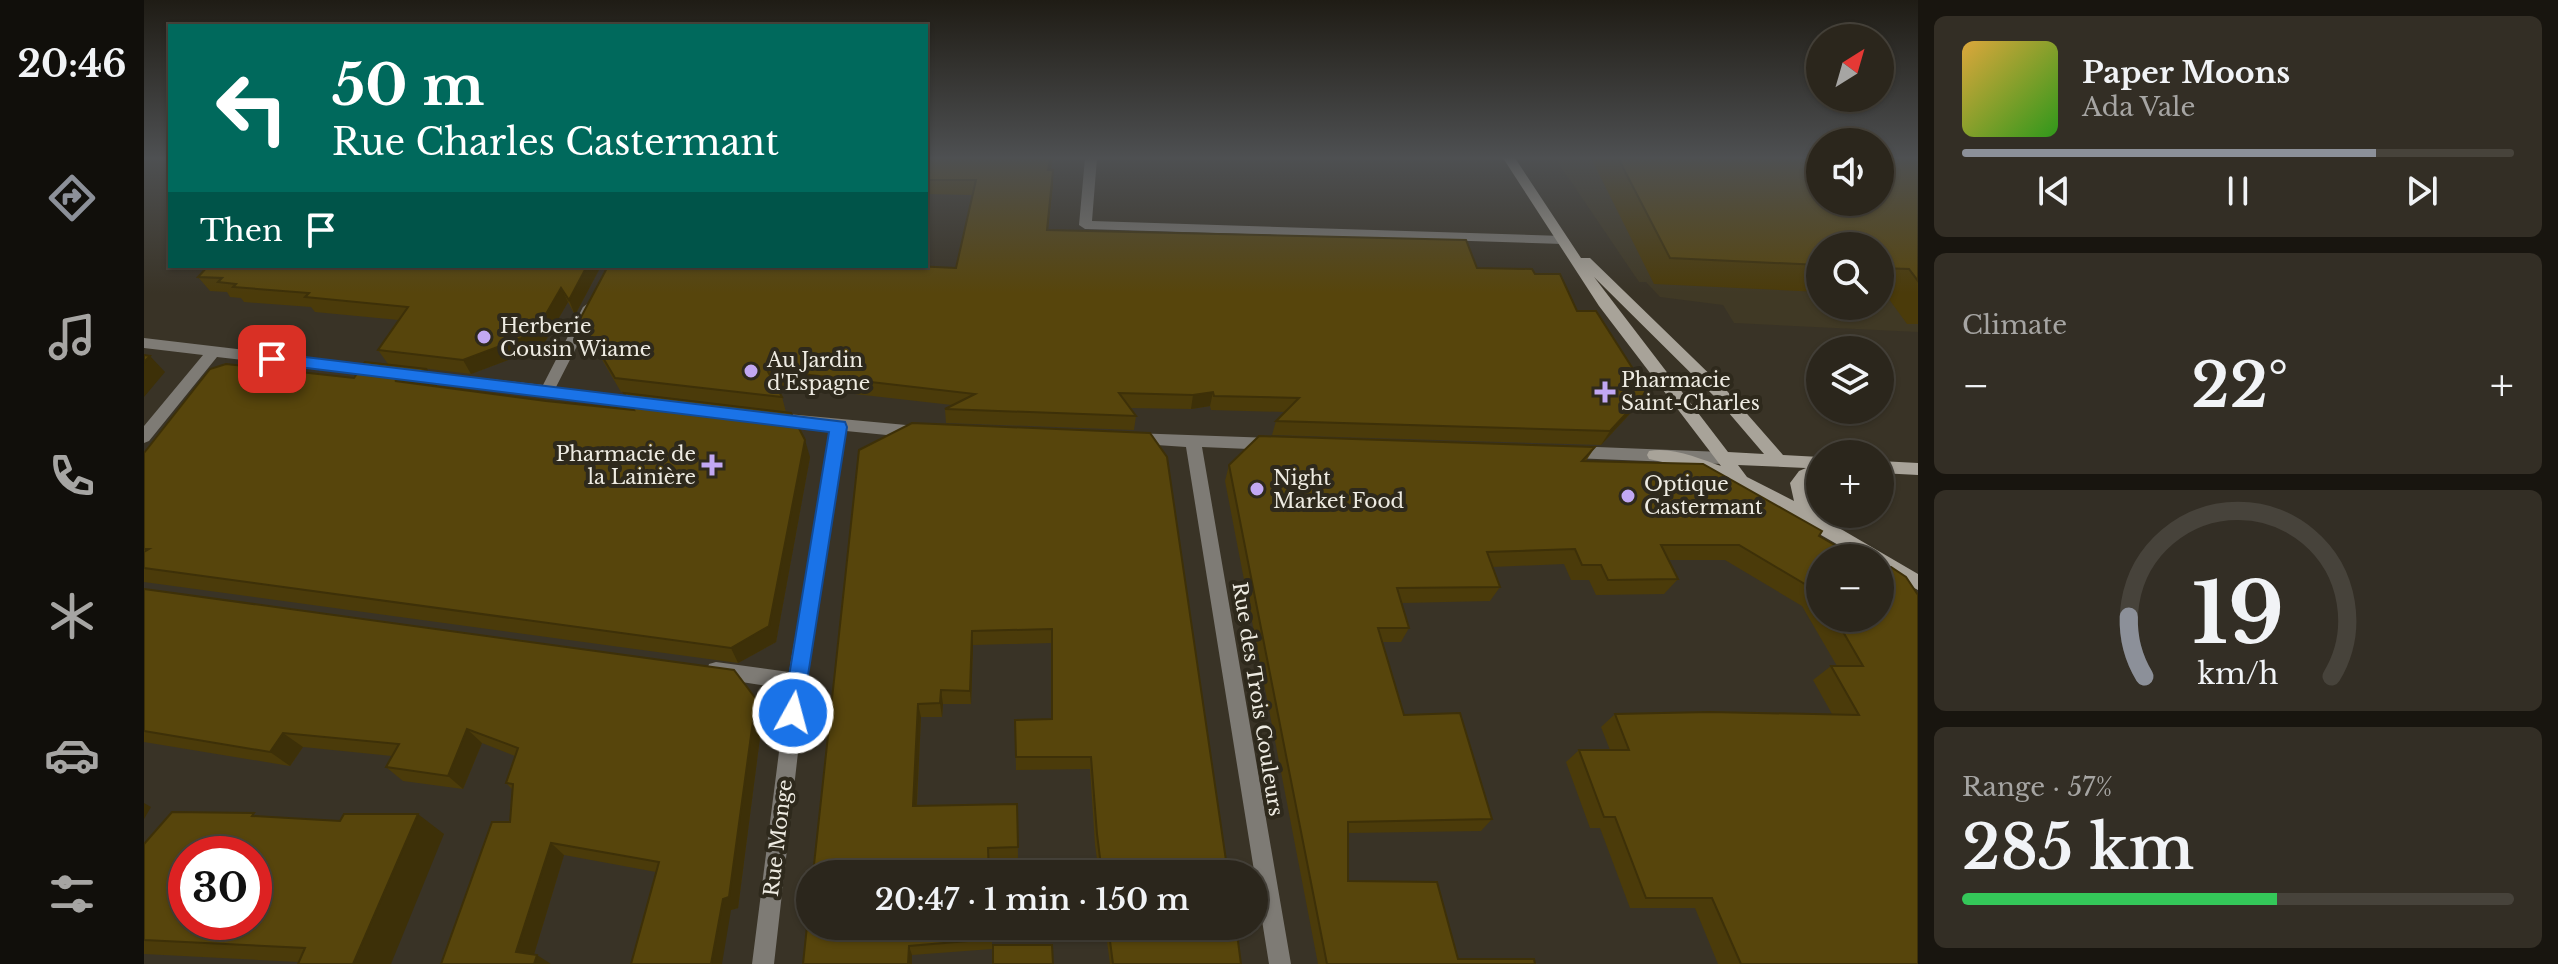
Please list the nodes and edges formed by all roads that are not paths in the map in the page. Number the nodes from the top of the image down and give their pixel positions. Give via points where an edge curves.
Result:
1 (1087, 203) edge
2 (1539, 203) edge
3 (1563, 240) junction
4 (596, 294) edge
5 (144, 343) edge
6 (213, 352) junction
7 (547, 391) junction
8 (663, 405) edge
9 (766, 418) edge
10 (839, 427) junction
11 (935, 433) edge
12 (144, 437) edge
13 (1113, 438) edge
14 (1193, 441) junction
15 (1282, 444) edge
16 (1553, 451) edge
17 (1655, 455) junction
18 (1722, 458) junction
19 (1779, 461) junction
20 (1806, 462) edge
21 (1894, 468) edge
22 (1918, 469) edge
23 (1806, 475) edge
24 (1742, 482) junction
25 (1806, 507) edge
26 (1825, 528) edge
27 (1828, 531) junction
28 (1851, 544) edge
29 (1894, 569) edge
30 (1918, 583) edge
31 (695, 667) edge
32 (797, 682) junction
33 (763, 964) edge
34 (1280, 964) edge

1 - 3 street via 1085,225
2 - 3 street
3 - 18 street
3 - 19 street via 1722,395
4 - 7 street
5 - 6 street
6 - 7 street
6 - 12 street
7 - 8 street
9 - 10 street
10 - 11 street
10 - 32 street, Rue Monge
13 - 14 street
14 - 15 street
14 - 34 street, Rue des Trois Couleurs
16 - 17 street
17 - 18 street
17 - 24 street via 1704,465
18 - 19 street
18 - 24 street
19 - 20 street
21 - 22 street
23 - 25 street via 1798,483
24 - 27 street
26 - 27 street
27 - 28 street
29 - 30 street
31 - 32 street
32 - 33 street, Rue Monge

